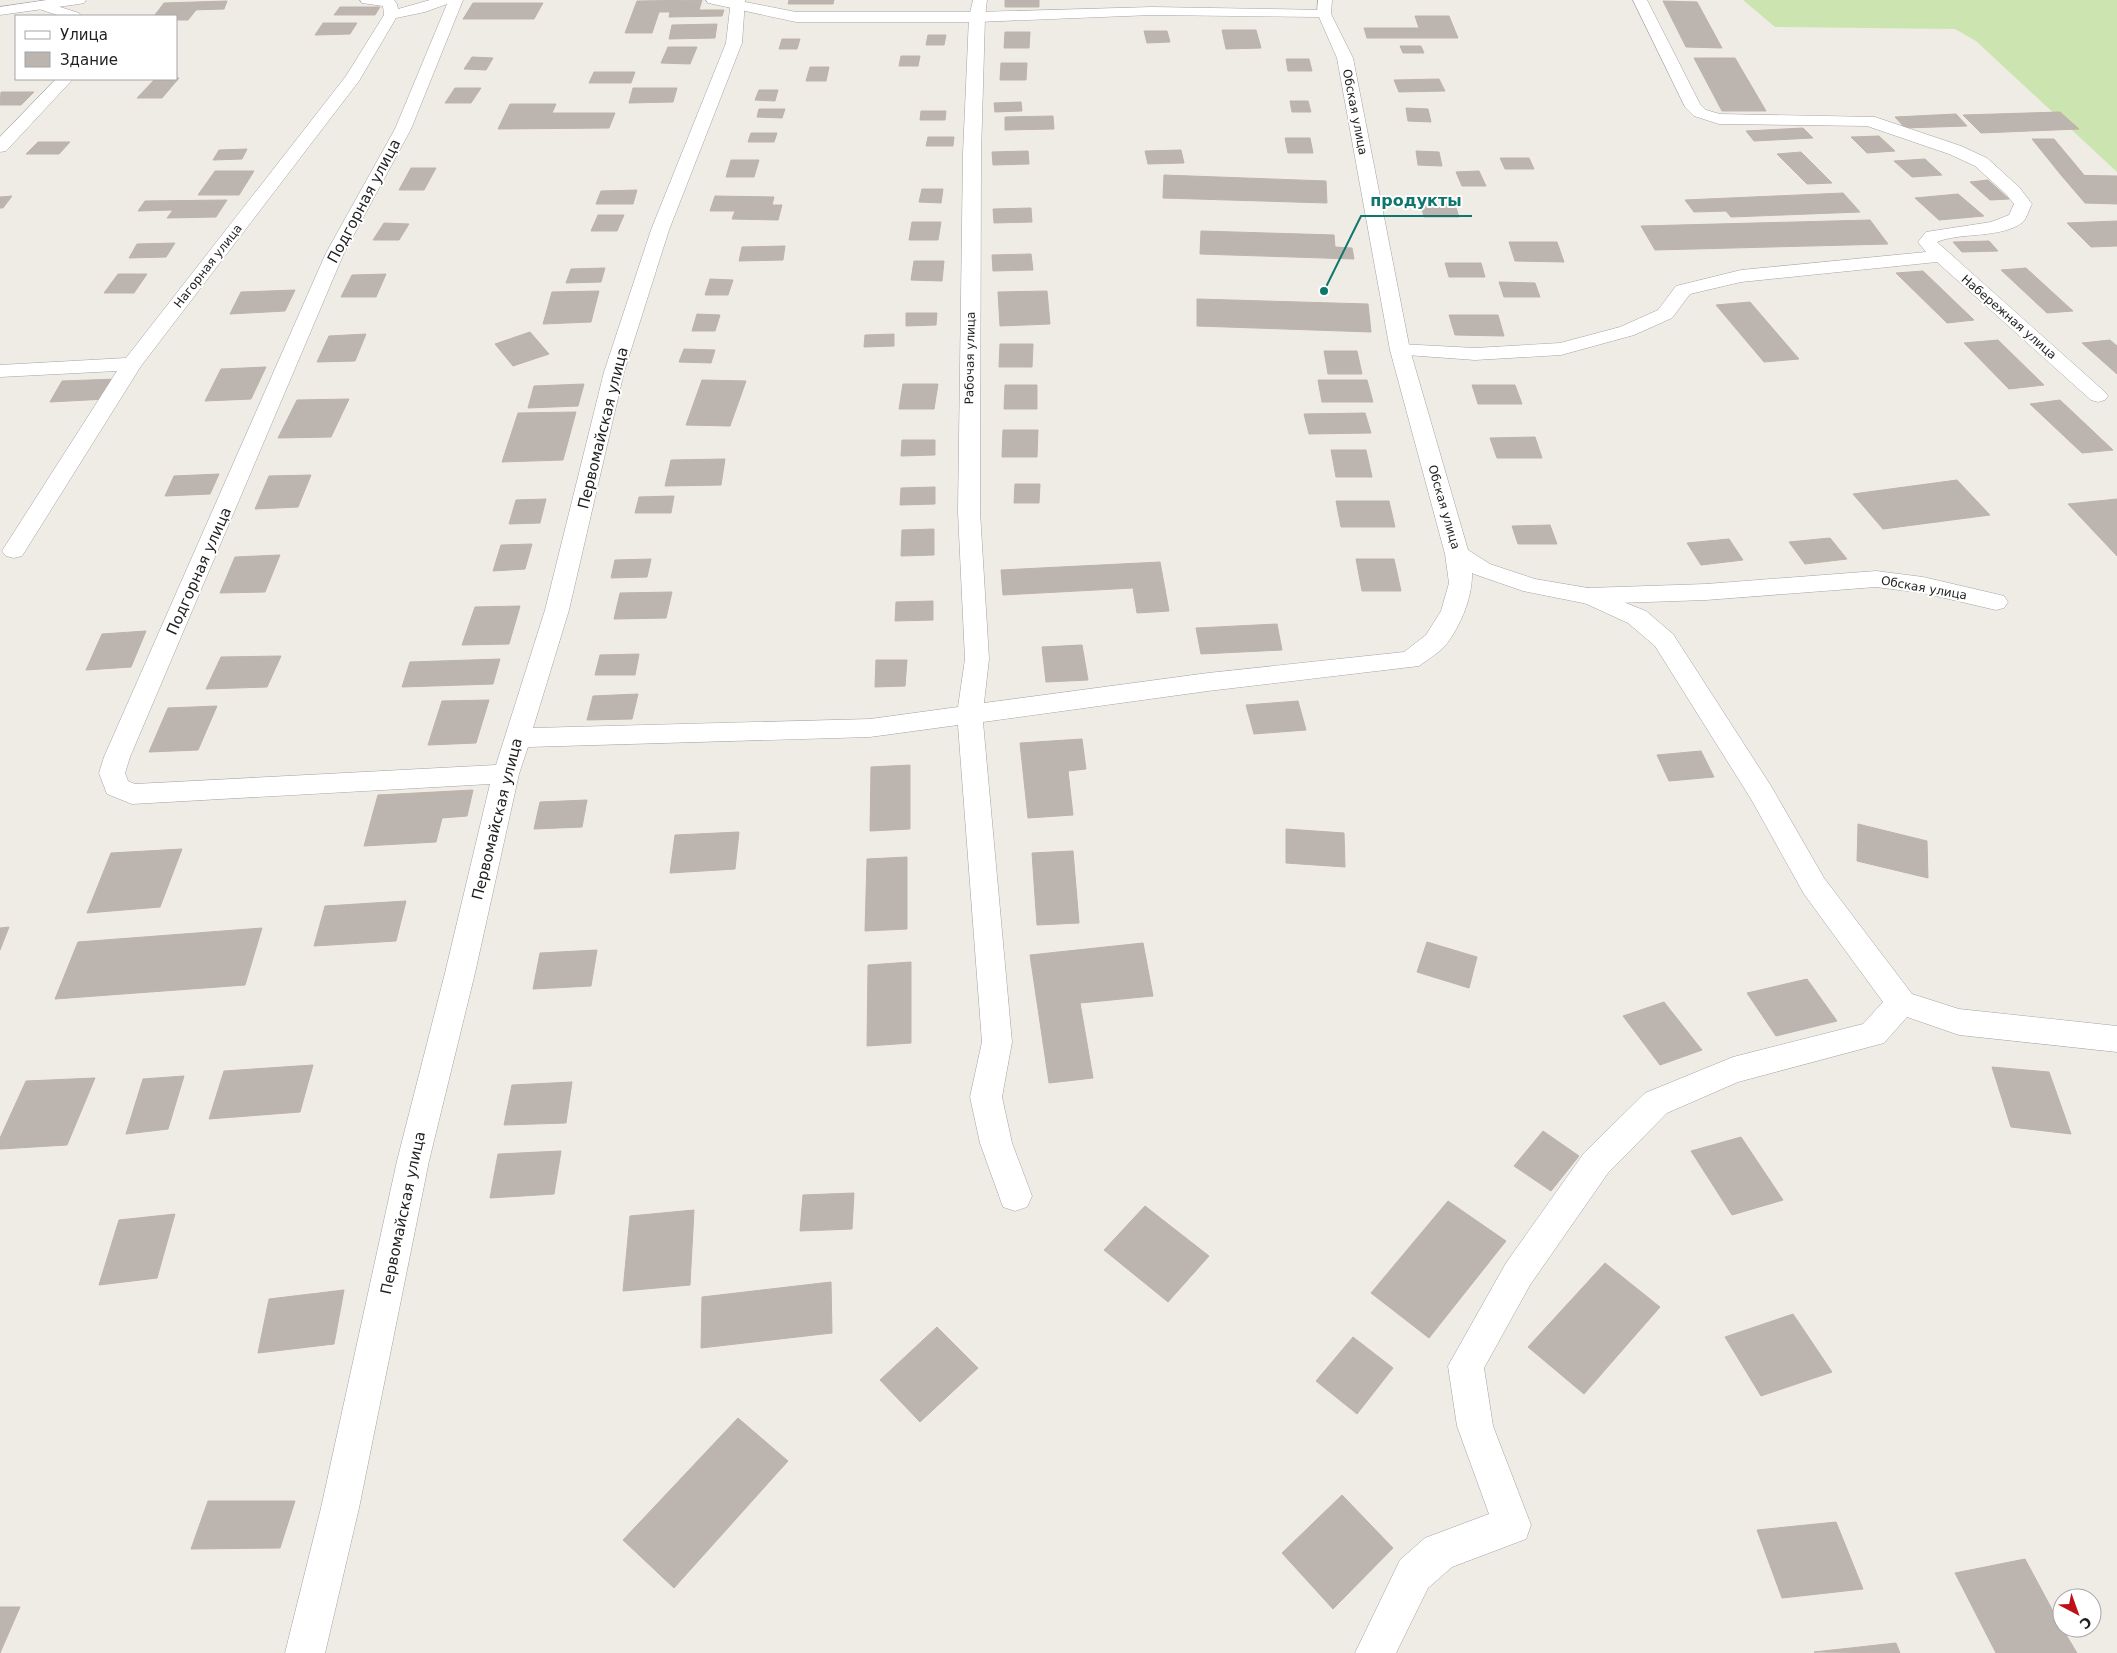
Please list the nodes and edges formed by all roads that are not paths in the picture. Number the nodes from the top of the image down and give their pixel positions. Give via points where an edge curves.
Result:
1 (79, 0) edge
2 (367, 0) edge
3 (444, 0) edge
4 (456, 0) edge
5 (1640, 0) edge
6 (729, 1) edge
7 (41, 6) junction
8 (1324, 7) edge
9 (978, 9) edge
10 (0, 11) edge
11 (71, 15) edge
12 (391, 16) junction
13 (64, 80) edge
14 (0, 146) edge
15 (1941, 256) junction
16 (1400, 350) junction
17 (132, 364) junction
18 (0, 371) edge
19 (2098, 396) dead end
20 (14, 551) dead end
21 (1457, 554) junction
22 (1588, 596) junction
23 (1996, 602) dead end
24 (970, 715) junction
25 (517, 738) junction
26 (506, 774) junction
27 (1902, 1003) junction
28 (2117, 1039) edge
29 (1015, 1196) dead end
30 (306, 1653) edge
31 (1375, 1653) edge

1 - 7 street
2 - 12 street via 390,4
3 - 12 street
4 - 26 street, Подгорная улица via 403,129 335,253 112,773 117,787 132,794
5 - 15 street, Набережная улица via 1693,106 1700,113 1719,119 1869,121 1955,150 1980,162 2013,191 2022,204 2016,218 1995,227 1933,236 1927,242
6 - 9 street via 796,17
6 - 25 street, Первомайская улица via 734,43 660,230 614,372 557,610
7 - 10 street
7 - 11 street
8 - 9 street via 1152,11
8 - 16 street, Обская улица via 1345,58
9 - 24 street, Рабочая улица via 972,154 969,512 977,659
12 - 17 street, Нагорная улица via 353,78
13 - 14 street
15 - 16 street via 1741,276 1711,282 1683,290 1664,314 1642,324 1561,348 1475,354
15 - 19 street, Набережная улица
16 - 21 street, Обская улица
17 - 18 street
17 - 20 street, Нагорная улица
21 - 22 street, Обская улица via 1482,569 1522,583
21 - 24 street via 1460,583 1453,611 1435,641 1410,660 1208,682
22 - 23 street, Обская улица via 1706,592 1876,579 1923,585
22 - 27 street via 1637,617 1664,640 1761,793 1814,886
24 - 25 street via 870,728
24 - 29 street, Рабочая улица via 997,1042 986,1097 996,1143
25 - 26 street, Первомайская улица
26 - 30 street, Первомайская улица via 413,1161
27 - 28 street via 1959,1022
27 - 31 street via 1873,1034 1733,1070 1656,1103 1596,1164 1518,1274 1466,1366 1475,1426 1512,1525 1439,1552 1414,1574

